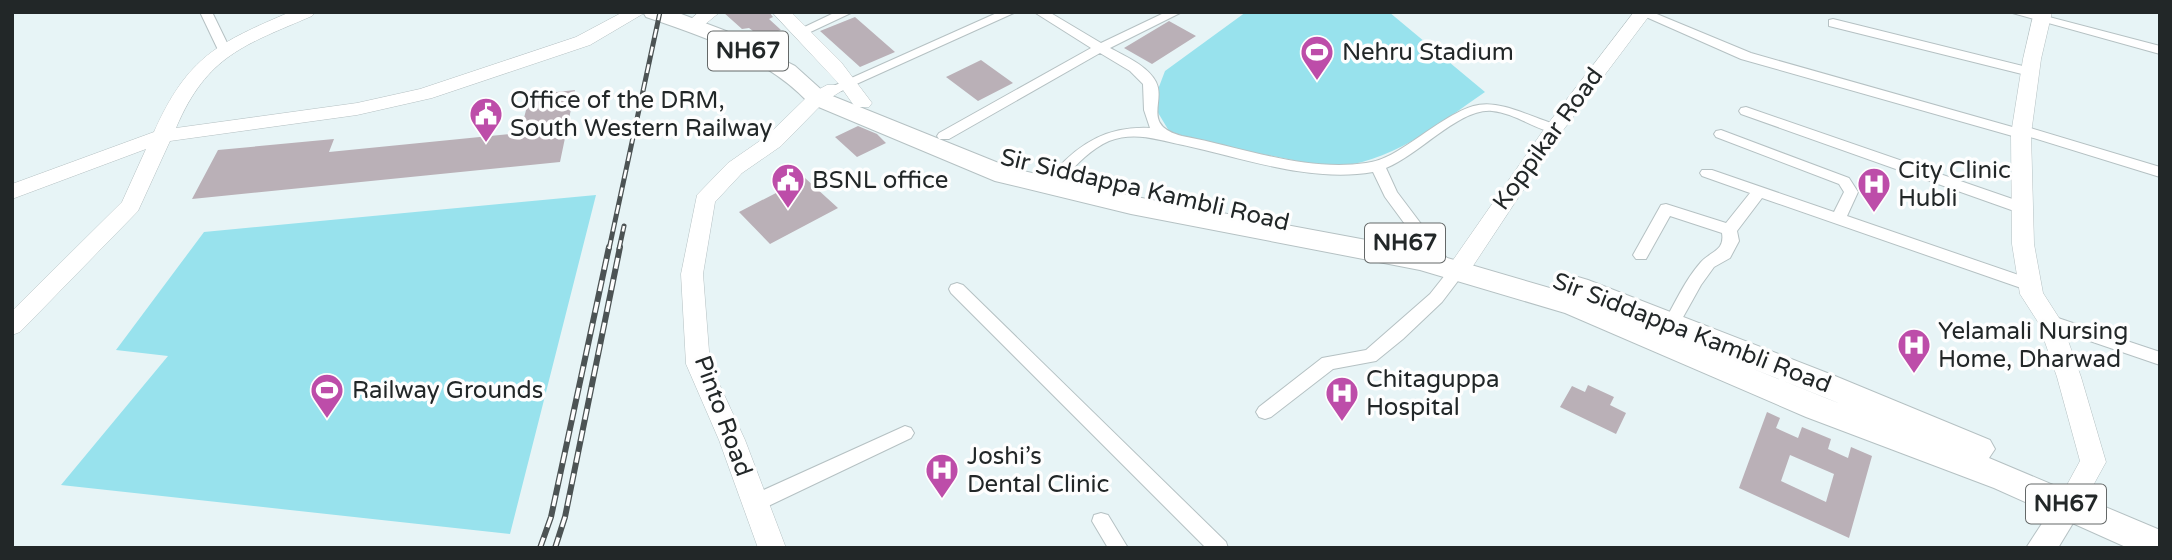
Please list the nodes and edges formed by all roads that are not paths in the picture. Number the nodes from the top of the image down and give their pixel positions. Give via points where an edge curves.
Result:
1 (206, 12) edge
2 (306, 12) edge
3 (637, 12) edge
4 (653, 12) edge
5 (781, 12) edge
6 (847, 12) edge
7 (1010, 12) edge
8 (1040, 12) edge
9 (1176, 12) edge
10 (2015, 12) edge
11 (1643, 13) edge
12 (2043, 16) edge
13 (694, 18) edge
14 (1833, 23) dead end
15 (800, 32) junction
16 (1100, 48) junction
17 (2160, 50) edge
18 (225, 51) junction
19 (2030, 72) junction
20 (834, 92) junction
21 (1150, 110) junction
22 (1746, 111) dead end
23 (1554, 129) junction
24 (2021, 132) junction
25 (1114, 133) junction
26 (1162, 133) junction
27 (1721, 134) dead end
28 (162, 136) junction
29 (944, 136) junction
30 (1378, 166) junction
31 (2160, 172) edge
32 (1707, 173) dead end
33 (1059, 175) junction
34 (12, 192) edge
35 (1758, 193) junction
36 (2022, 208) junction
37 (1838, 220) junction
38 (1729, 229) junction
39 (1641, 255) dead end
40 (1450, 259) junction
41 (2030, 285) junction
42 (957, 289) dead end
43 (2049, 321) junction
44 (1671, 324) junction
45 (12, 326) edge
46 (2160, 359) edge
47 (1265, 412) dead end
48 (905, 433) dead end
49 (2073, 500) junction
50 (755, 503) junction
51 (1101, 521) dead end
52 (2160, 533) edge
53 (2160, 546) edge
54 (772, 548) edge
55 (1119, 548) edge
56 (1219, 548) edge
57 (2041, 548) edge

1 - 18 street
2 - 18 main road
3 - 28 main road via 583,41 425,94 357,109
4 - 13 highway, NH67
5 - 15 main road
6 - 15 street
7 - 20 street
8 - 16 street
9 - 16 street
10 - 12 street
11 - 23 main road, Koppikar Road
11 - 24 street via 1746,56
12 - 17 street
12 - 19 street
13 - 20 highway, NH67
14 - 19 street
15 - 20 main road via 820,47
16 - 21 street via 1136,68 1150,83
16 - 29 street
18 - 28 main road via 199,71
19 - 24 street
20 - 29 highway, Sir Siddappa Kambli Road / NH67
20 - 40 highway, Sir Siddappa Kambli Road / NH67 via 1004,175 1131,205
20 - 50 main road, Pinto Road via 735,168 705,200 692,274 698,364
21 - 25 street
21 - 26 street
22 - 36 street
23 - 30 street via 1482,107 1466,112
23 - 40 main road, Koppikar Road
24 - 31 street
24 - 36 street
25 - 26 street
25 - 33 street via 1094,142
26 - 30 street via 1325,169
27 - 37 street via 1843,181 1851,192
28 - 34 main road
28 - 45 main road via 130,206
29 - 33 highway, Sir Siddappa Kambli Road / NH67 via 1013,164
30 - 40 street via 1390,194
32 - 35 street
33 - 40 highway, Sir Siddappa Kambli Road / NH67
35 - 37 street
35 - 38 street
36 - 41 street
37 - 41 street
38 - 39 street via 1666,209
38 - 44 street via 1731,241 1725,254 1709,263 1695,281
40 - 44 highway, Sir Siddappa Kambli Road / NH67 via 1574,286
40 - 47 street via 1436,298 1398,335 1370,356 1328,363
40 - 49 highway, Sir Siddappa Kambli Road / NH67 via 1817,408
41 - 43 street
42 - 56 street
43 - 46 street
43 - 49 street via 2093,462
44 - 49 highway, Sir Siddappa Kambli Road / NH67 via 1985,451
48 - 50 street
49 - 52 highway, Sir Siddappa Kambli Road / NH67
49 - 53 highway, NH67
49 - 57 main road, NH67
50 - 54 main road, Pinto Road
51 - 55 street

